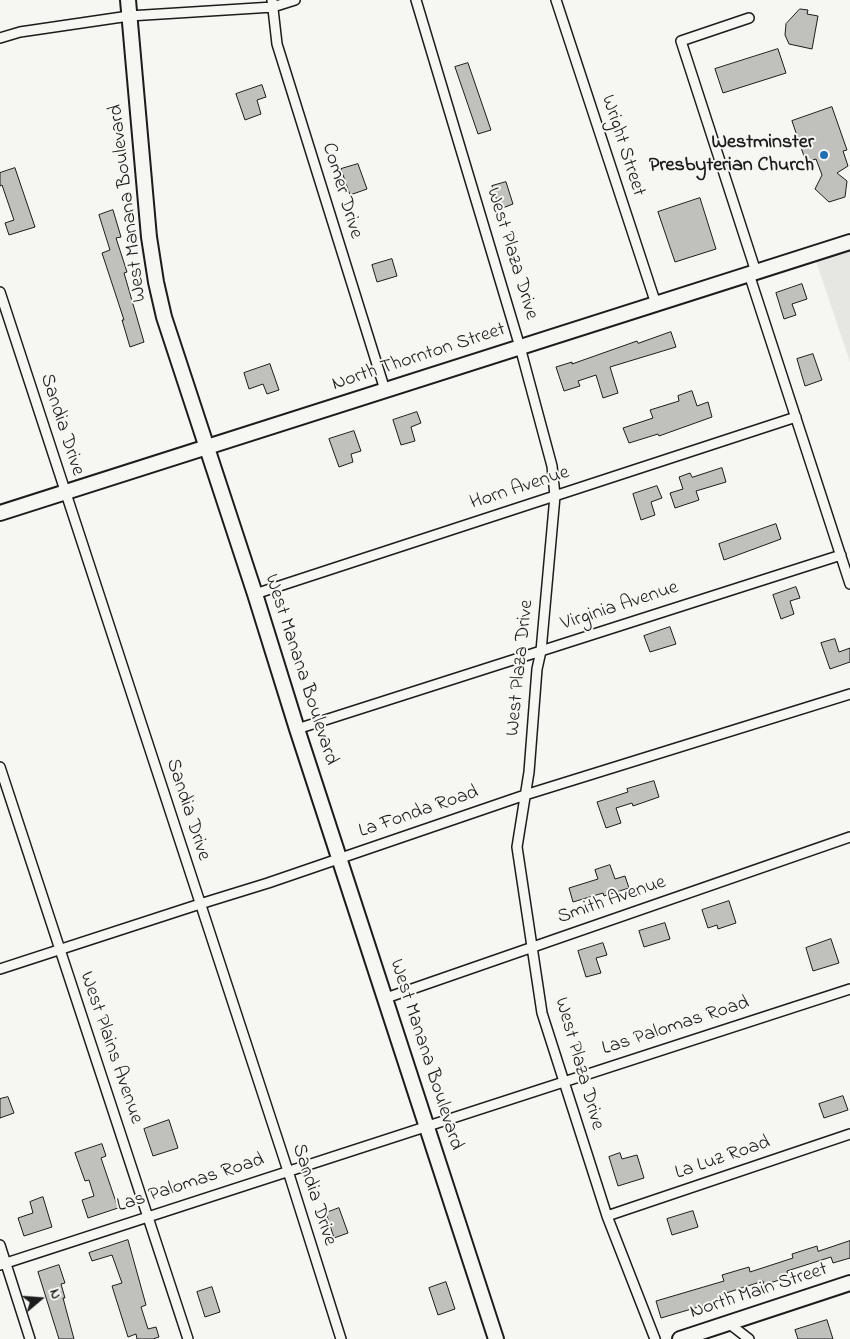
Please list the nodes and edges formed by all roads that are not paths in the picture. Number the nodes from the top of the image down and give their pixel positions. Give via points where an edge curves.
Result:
1 (128, 0) edge
2 (295, 0) edge
3 (416, 0) edge
4 (556, 0) edge
5 (272, 3) edge
6 (129, 16) junction
7 (749, 18) dead end
8 (0, 38) edge
9 (850, 242) edge
10 (752, 273) junction
11 (0, 292) edge
12 (656, 304) junction
13 (520, 347) junction
14 (385, 390) junction
15 (796, 417) junction
16 (205, 447) junction
17 (65, 493) junction
18 (555, 496) junction
19 (0, 513) edge
20 (840, 555) junction
21 (850, 584) edge
22 (255, 594) junction
23 (541, 650) junction
24 (850, 694) edge
25 (297, 729) junction
26 (0, 767) edge
27 (525, 795) junction
28 (850, 837) edge
29 (340, 858) junction
30 (200, 904) junction
31 (532, 947) junction
32 (59, 950) junction
33 (0, 969) edge
34 (850, 989) edge
35 (386, 998) junction
36 (563, 1082) junction
37 (427, 1126) junction
38 (850, 1134) edge
39 (288, 1172) junction
40 (607, 1216) junction
41 (149, 1217) junction
42 (0, 1244) edge
43 (3, 1264) edge
44 (850, 1283) edge
45 (727, 1322) junction
46 (30, 1339) edge
47 (188, 1339) edge
48 (341, 1339) edge
49 (496, 1339) edge
50 (654, 1339) edge
51 (680, 1339) edge
52 (749, 1339) edge

1 - 6 street, West Manana Boulevard
2 - 5 street
3 - 13 street, West Plaza Drive
4 - 12 street, Wright Street
5 - 6 street
5 - 14 street, Comer Drive via 277,44
6 - 8 street via 20,32
6 - 16 street, West Manana Boulevard via 156,282
7 - 10 street via 681,41
9 - 10 street, North Thornton Street
10 - 12 street, North Thornton Street
10 - 15 street
11 - 17 street, Sandia Drive
12 - 13 street, North Thornton Street
13 - 14 street, North Thornton Street
13 - 18 street, West Plaza Drive via 552,466
14 - 16 street, North Thornton Street
15 - 18 street, Horn Avenue
15 - 20 street
16 - 17 street, North Thornton Street
16 - 22 street, West Manana Boulevard
17 - 19 street, North Thornton Street
17 - 30 street, Sandia Drive
18 - 22 street, Horn Avenue
18 - 23 street, West Plaza Drive
20 - 21 street
20 - 23 street, Virginia Avenue
22 - 25 street, West Manana Boulevard
23 - 25 street, Virginia Avenue
23 - 27 street, West Plaza Drive
24 - 27 street, La Fonda Road
25 - 29 street, West Manana Boulevard
26 - 32 street, West Plains Avenue
27 - 29 street, La Fonda Road
27 - 31 street, West Plaza Drive via 517,847
28 - 31 street, Smith Avenue
29 - 30 street, La Fonda Road
29 - 35 street, West Manana Boulevard
30 - 32 street, La Fonda Road
30 - 39 street, Sandia Drive
31 - 35 street, Smith Avenue
31 - 36 street, West Plaza Drive via 542,1013
32 - 33 street, La Fonda Road
32 - 41 street, West Plains Avenue
34 - 36 street, Las Palomas Road
35 - 37 street, West Manana Boulevard
36 - 37 street, Las Palomas Road
36 - 40 street, West Plaza Drive
37 - 39 street, Las Palomas Road
37 - 49 street, West Manana Boulevard
38 - 40 street, La Luz Road
39 - 41 street, Las Palomas Road
39 - 48 street, Sandia Drive
40 - 50 street, West Plaza Drive
41 - 43 street, Las Palomas Road
41 - 47 street, West Plains Avenue
42 - 43 street
43 - 46 street
44 - 45 street, North Main Street
45 - 51 street, North Main Street
45 - 52 street

